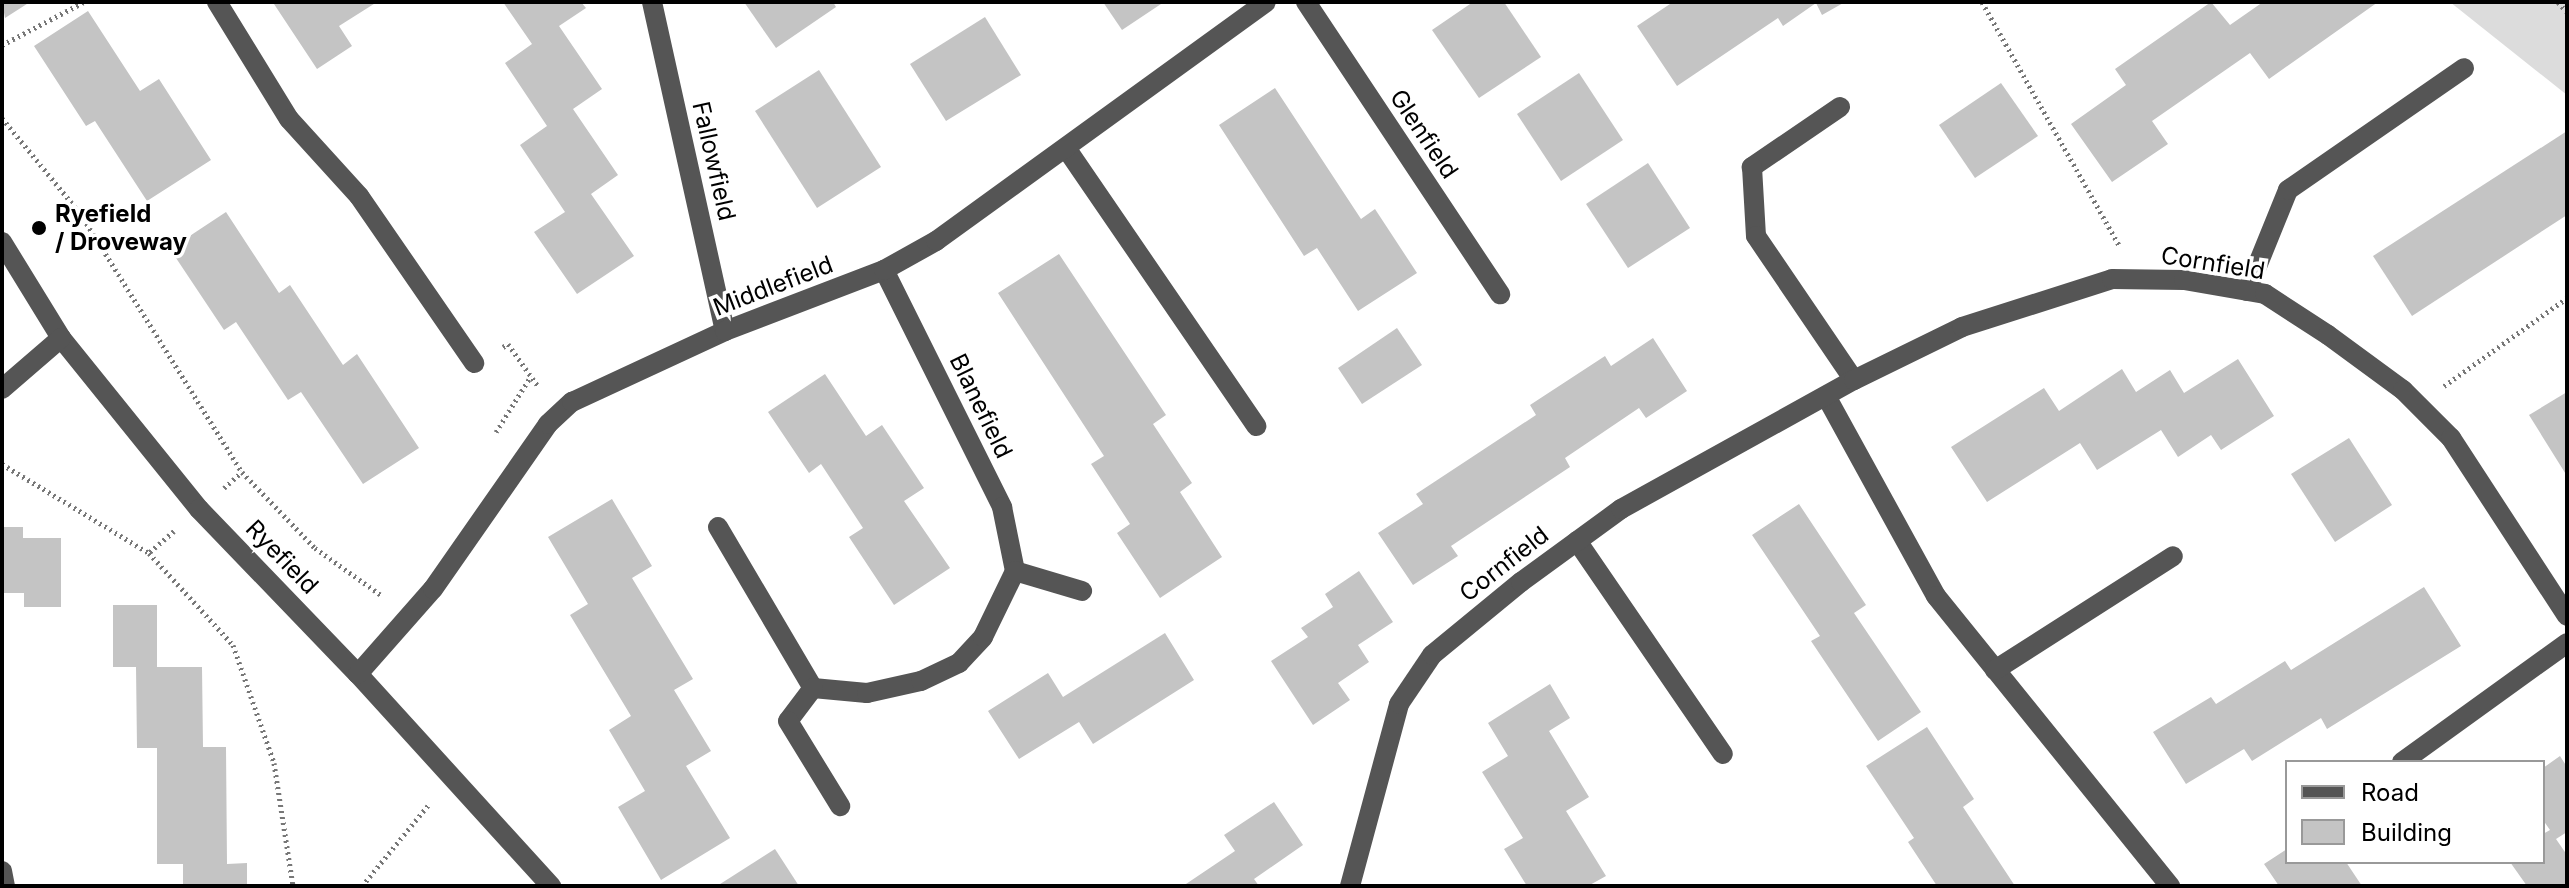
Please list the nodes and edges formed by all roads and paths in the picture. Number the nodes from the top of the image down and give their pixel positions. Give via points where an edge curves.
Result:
1 (84, 2) edge
2 (652, 2) edge
3 (1266, 2) edge
4 (1306, 2) edge
5 (1982, 2) edge
6 (2558, 2) edge
7 (220, 7) edge
8 (1242, 9) edge
9 (2567, 12) edge
10 (2, 45) edge
11 (2464, 68) dead end
12 (1840, 107) dead end
13 (2, 118) edge
14 (1066, 148) junction
15 (2, 242) edge
16 (884, 270) junction
17 (2136, 279) junction
18 (2247, 291) junction
19 (1500, 294) dead end
20 (2567, 298) edge
21 (725, 331) junction
22 (61, 338) junction
23 (474, 363) joint
24 (1854, 380) junction
25 (2, 389) edge
26 (1826, 396) junction
27 (2418, 405) junction
28 (558, 415) junction
29 (1256, 426) dead end
30 (2, 464) edge
31 (242, 472) dead end
32 (718, 527) dead end
33 (1577, 541) junction
34 (149, 553) dead end
35 (2173, 556) dead end
36 (1015, 571) junction
37 (1082, 591) dead end
38 (2567, 616) edge
39 (2567, 643) edge
40 (1995, 670) junction
41 (358, 674) junction
42 (813, 688) junction
43 (1723, 754) dead end
44 (2405, 760) edge
45 (453, 776) junction
46 (840, 806) dead end
47 (2, 871) edge
48 (5, 886) edge
49 (362, 886) edge
50 (551, 886) edge
51 (1350, 886) edge
52 (2170, 886) edge

1 - 10 path
2 - 21 street, Fallowfield
3 - 8 street, Middlefield
4 - 19 street, Glenfield
5 - 17 path via 2066,144
6 - 9 path
7 - 23 street via 289,119 359,196
8 - 14 street, Middlefield
11 - 18 street via 2288,190
12 - 24 street via 1752,167 1756,236
13 - 31 path via 80,213
14 - 16 street, Middlefield via 936,241
14 - 29 street
15 - 22 street, Ryefield
16 - 21 street, Middlefield
16 - 36 street, Blanefield via 1002,507
17 - 18 street, Cornfield via 2184,280
17 - 24 street, Cornfield via 2112,279 1962,327
18 - 27 street, Cornfield via 2265,294 2328,335
20 - 27 path
21 - 28 street, Middlefield via 619,378
22 - 25 street
22 - 41 street, Ryefield via 199,509
23 - 28 path via 508,344
24 - 26 street, Cornfield
26 - 33 street, Cornfield via 1621,509
26 - 40 street via 1936,596
27 - 38 street, Cornfield via 2451,438
28 - 41 street, Middlefield via 433,589
30 - 34 path
32 - 42 street
33 - 43 street
33 - 51 street, Cornfield via 1432,655 1415,679 1399,704
35 - 40 street
36 - 37 street
36 - 42 street via 983,637 959,663 921,681 867,693
39 - 44 street
40 - 52 street
41 - 45 street, Ryefield
42 - 46 street via 788,721
45 - 49 path
45 - 50 street, Ryefield
47 - 48 street

